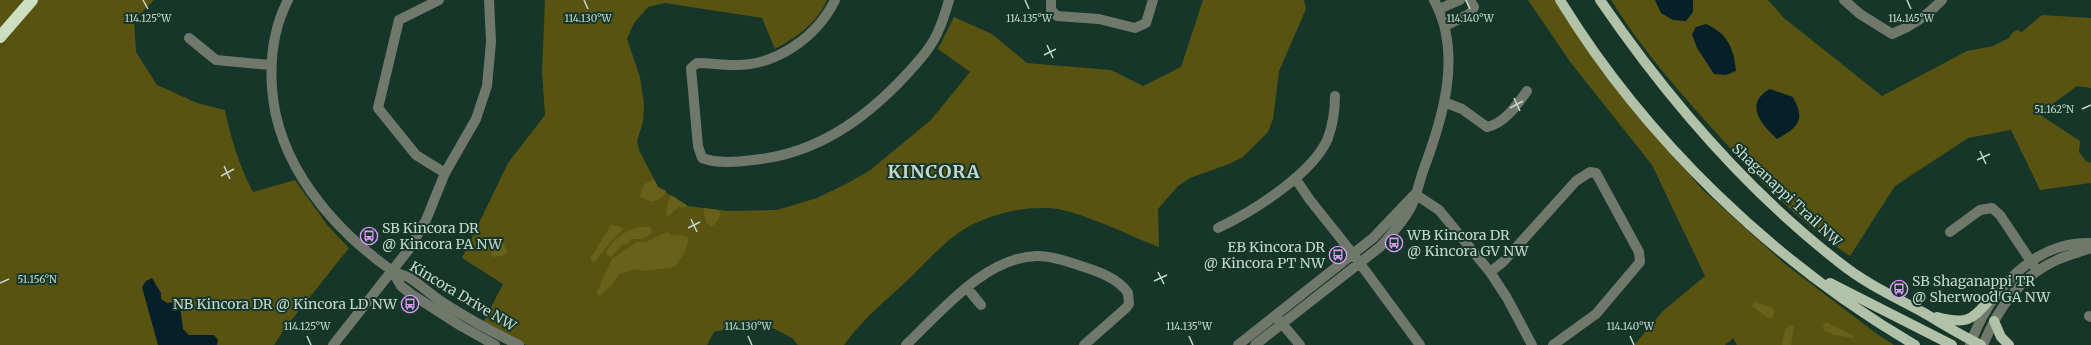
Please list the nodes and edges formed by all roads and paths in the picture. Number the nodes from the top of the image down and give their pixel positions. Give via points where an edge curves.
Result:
1 (32, 0) edge
2 (288, 0) edge
3 (439, 0) edge
4 (489, 0) edge
5 (835, 0) edge
6 (949, 0) edge
7 (1051, 0) edge
8 (1154, 0) edge
9 (1460, 0) edge
10 (1470, 0) edge
11 (1560, 0) edge
12 (1600, 0) edge
13 (1844, 0) edge
14 (1942, 0) edge
15 (1436, 4) edge
16 (1444, 26) junction
17 (0, 37) edge
18 (189, 38) dead end
19 (270, 65) junction
20 (1527, 91) dead end
21 (1335, 96) dead end
22 (1444, 102) junction
23 (445, 173) junction
24 (1295, 178) junction
25 (1415, 194) junction
26 (1218, 228) dead end
27 (1950, 232) dead end
28 (2091, 243) edge
29 (2091, 248) edge
30 (1353, 254) junction
31 (2031, 262) junction
32 (1359, 263) junction
33 (1807, 271) junction
34 (2037, 271) junction
35 (393, 272) junction
36 (1490, 272) junction
37 (967, 288) junction
38 (1995, 294) junction
39 (981, 305) dead end
40 (1924, 313) junction
41 (1275, 315) junction
42 (1994, 320) junction
43 (1282, 324) junction
44 (1970, 343) edge
45 (332, 345) edge
46 (495, 345) edge
47 (519, 345) edge
48 (906, 345) edge
49 (1084, 345) edge
50 (1238, 345) edge
51 (1255, 345) edge
52 (1300, 345) edge
53 (1420, 345) edge
54 (1532, 345) edge
55 (1553, 345) edge
56 (1915, 345) edge
57 (1952, 345) edge
58 (1982, 345) edge
59 (2008, 345) edge

1 - 17 highway
2 - 19 street, Kincora Drive NW via 275,39
3 - 23 street via 399,20 378,108 416,155
4 - 23 street via 491,42 487,86 476,119
5 - 6 street via 807,38 783,53 766,60 735,65 697,62 691,68 698,146 702,158 745,161 773,158 813,146 838,133 877,105 920,59 937,35
7 - 8 street via 1051,10 1057,16 1099,19 1135,28 1146,23
9 - 15 street
10 - 16 street via 1474,7 1472,13
11 - 33 main road via 1588,45 1660,135 1760,234
12 - 40 main road, Shaganappi Trail NW via 1659,81 1746,180 1840,264 1884,292
13 - 14 street via 1860,14 1892,34 1915,23 1931,12
15 - 16 street
16 - 22 street via 1449,67
18 - 19 street via 216,60
19 - 35 street, Kincora Drive NW via 273,106 282,137 295,166 328,213 358,244
20 - 22 street via 1517,105 1495,125 1487,127 1462,109
21 - 24 street via 1335,116 1327,140 1311,163
22 - 25 street via 1434,142
23 - 35 street via 426,220
24 - 26 street via 1250,211
24 - 30 street
25 - 30 street via 1373,238
25 - 32 street via 1411,207 1394,232
25 - 36 street via 1439,210
27 - 31 street via 1980,210 1992,208 2000,215
28 - 31 street via 2078,242
29 - 34 street
30 - 32 street
30 - 41 street
31 - 34 street
31 - 38 street via 2012,276
32 - 43 street
32 - 53 street
33 - 56 main road via 1869,318
33 - 57 main road
34 - 42 street via 2012,293
35 - 45 street
35 - 46 street, Kincora Drive NW via 401,286 411,294
35 - 47 street, Kincora Drive NW via 407,277 451,308
36 - 54 street
36 - 55 street via 1503,262 1576,181 1590,172 1596,172 1639,252 1640,262 1596,314
37 - 39 street
37 - 48 street
37 - 49 street via 986,272 1024,257 1045,256 1094,270 1113,279 1125,289 1129,304 1119,316
38 - 40 main road via 1965,321 1958,322
38 - 44 street
40 - 44 main road, Shaganappi Trail NW
41 - 43 street
41 - 50 street
42 - 58 street
42 - 59 main road via 2001,337
43 - 51 street
43 - 52 street
44 - 58 main road, Shaganappi Trail NW

